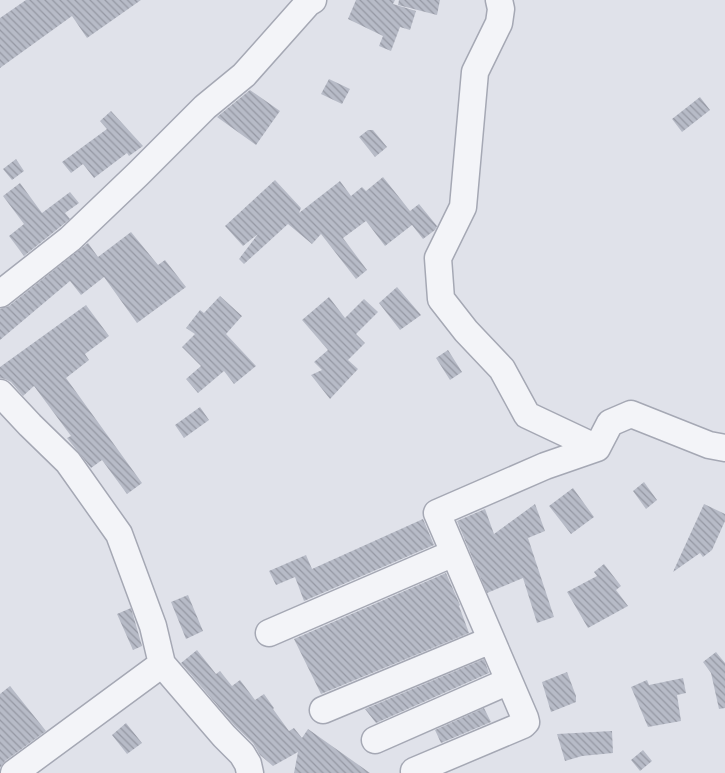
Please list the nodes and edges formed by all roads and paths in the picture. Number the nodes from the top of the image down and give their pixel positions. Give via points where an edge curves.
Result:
1 (313, 0) edge
2 (499, 0) edge
3 (0, 294) edge
4 (0, 393) edge
5 (597, 448) junction
6 (725, 448) edge
7 (454, 553) junction
8 (269, 633) dead end
9 (491, 640) junction
10 (162, 664) junction
11 (509, 682) junction
12 (323, 710) dead end
13 (375, 740) dead end
14 (414, 771) dead end
15 (14, 773) edge
16 (250, 773) edge

1 - 3 street via 244,75 205,107 84,226
2 - 5 street via 500,23 475,72 463,207 438,258 441,299 502,369 527,415
4 - 10 street via 68,462 119,534 154,626
5 - 6 street via 610,423 630,414
5 - 7 street via 546,466 437,513
7 - 8 street
7 - 9 street
9 - 11 street
9 - 12 street
10 - 15 street
10 - 16 street via 242,754
11 - 13 street
11 - 14 street via 525,718 523,725

